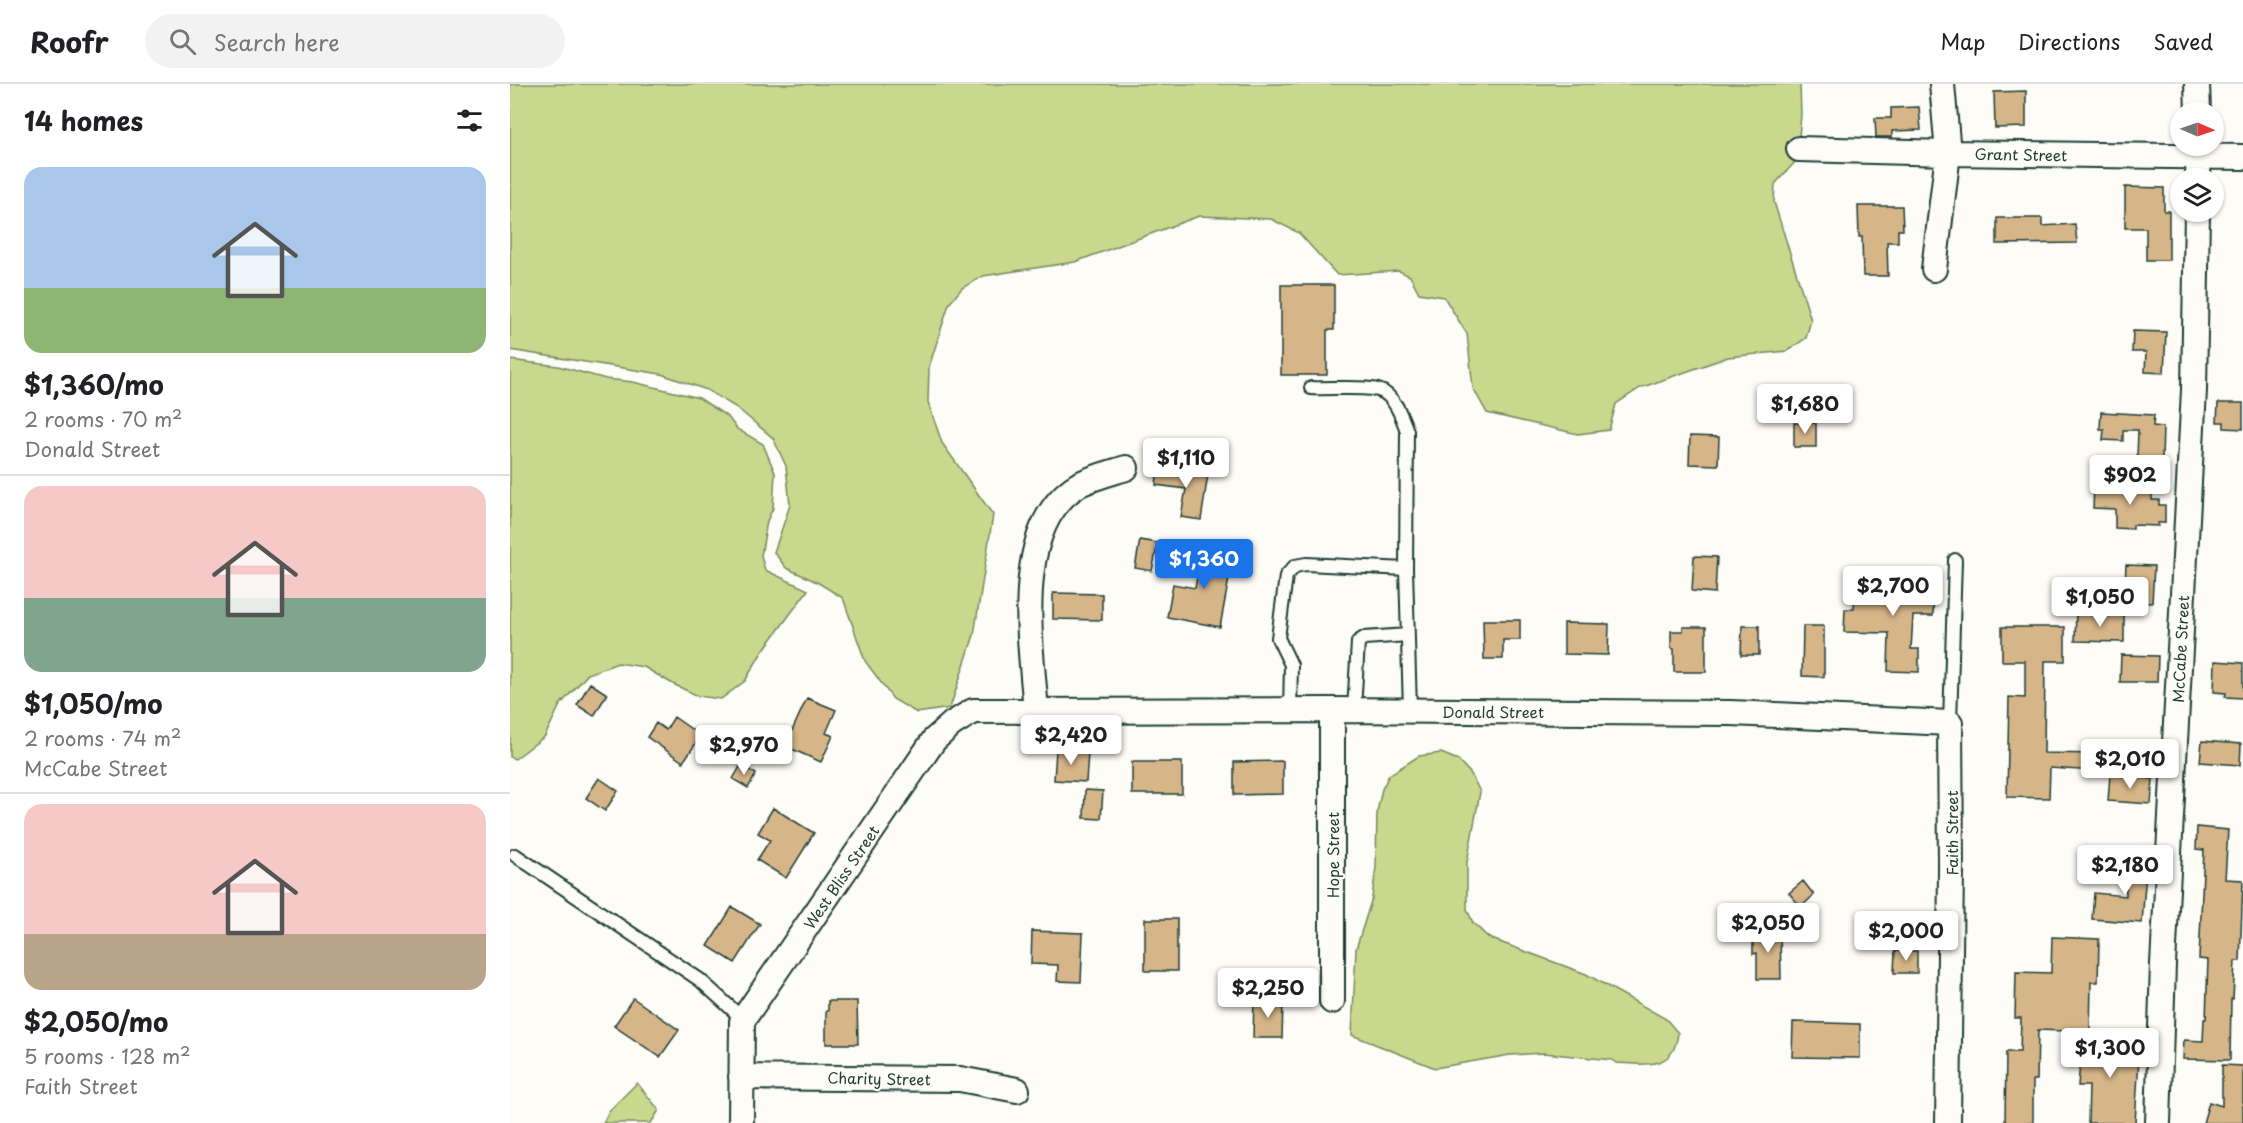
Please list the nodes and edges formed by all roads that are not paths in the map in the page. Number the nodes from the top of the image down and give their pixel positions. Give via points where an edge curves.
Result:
1 (1942, 84) edge
2 (2197, 84) edge
3 (2198, 102) edge
4 (1799, 149) dead end
5 (1948, 153) junction
6 (2243, 157) edge
7 (2199, 160) edge
8 (2197, 222) edge
9 (1934, 269) dead end
10 (1311, 388) dead end
11 (1126, 468) dead end
12 (1955, 560) dead end
13 (1407, 569) junction
14 (1408, 635) junction
15 (1290, 710) junction
16 (1343, 710) junction
17 (1036, 711) junction
18 (1410, 711) junction
19 (1950, 723) junction
20 (514, 855) dead end
21 (1332, 1001) dead end
22 (744, 1019) junction
23 (741, 1077) junction
24 (1017, 1089) dead end
25 (741, 1123) edge
26 (1948, 1123) edge
27 (2158, 1123) edge

1 - 5 street
2 - 3 street
4 - 5 street, Grant Street
5 - 7 street, Grant Street
5 - 9 street
6 - 7 street, Grant Street
8 - 27 street, McCabe Street via 2194,390
10 - 13 lane via 1379,390 1392,400 1401,415 1407,431
11 - 17 street via 1076,486 1053,512 1038,540 1029,589
12 - 19 lane
13 - 14 lane
13 - 15 lane via 1306,564 1295,566 1286,576 1278,638 1291,665
14 - 16 lane via 1364,638 1358,642
14 - 18 lane
15 - 16 street, Donald Street
15 - 17 street, Donald Street
16 - 18 street, Donald Street
16 - 21 street, Hope Street
17 - 22 street, West Bliss Street via 973,711 934,740
18 - 19 street, Donald Street via 1731,713
19 - 26 street, Faith Street
20 - 22 lane via 700,980
22 - 23 street
23 - 24 street, Charity Street via 960,1079
23 - 25 street

